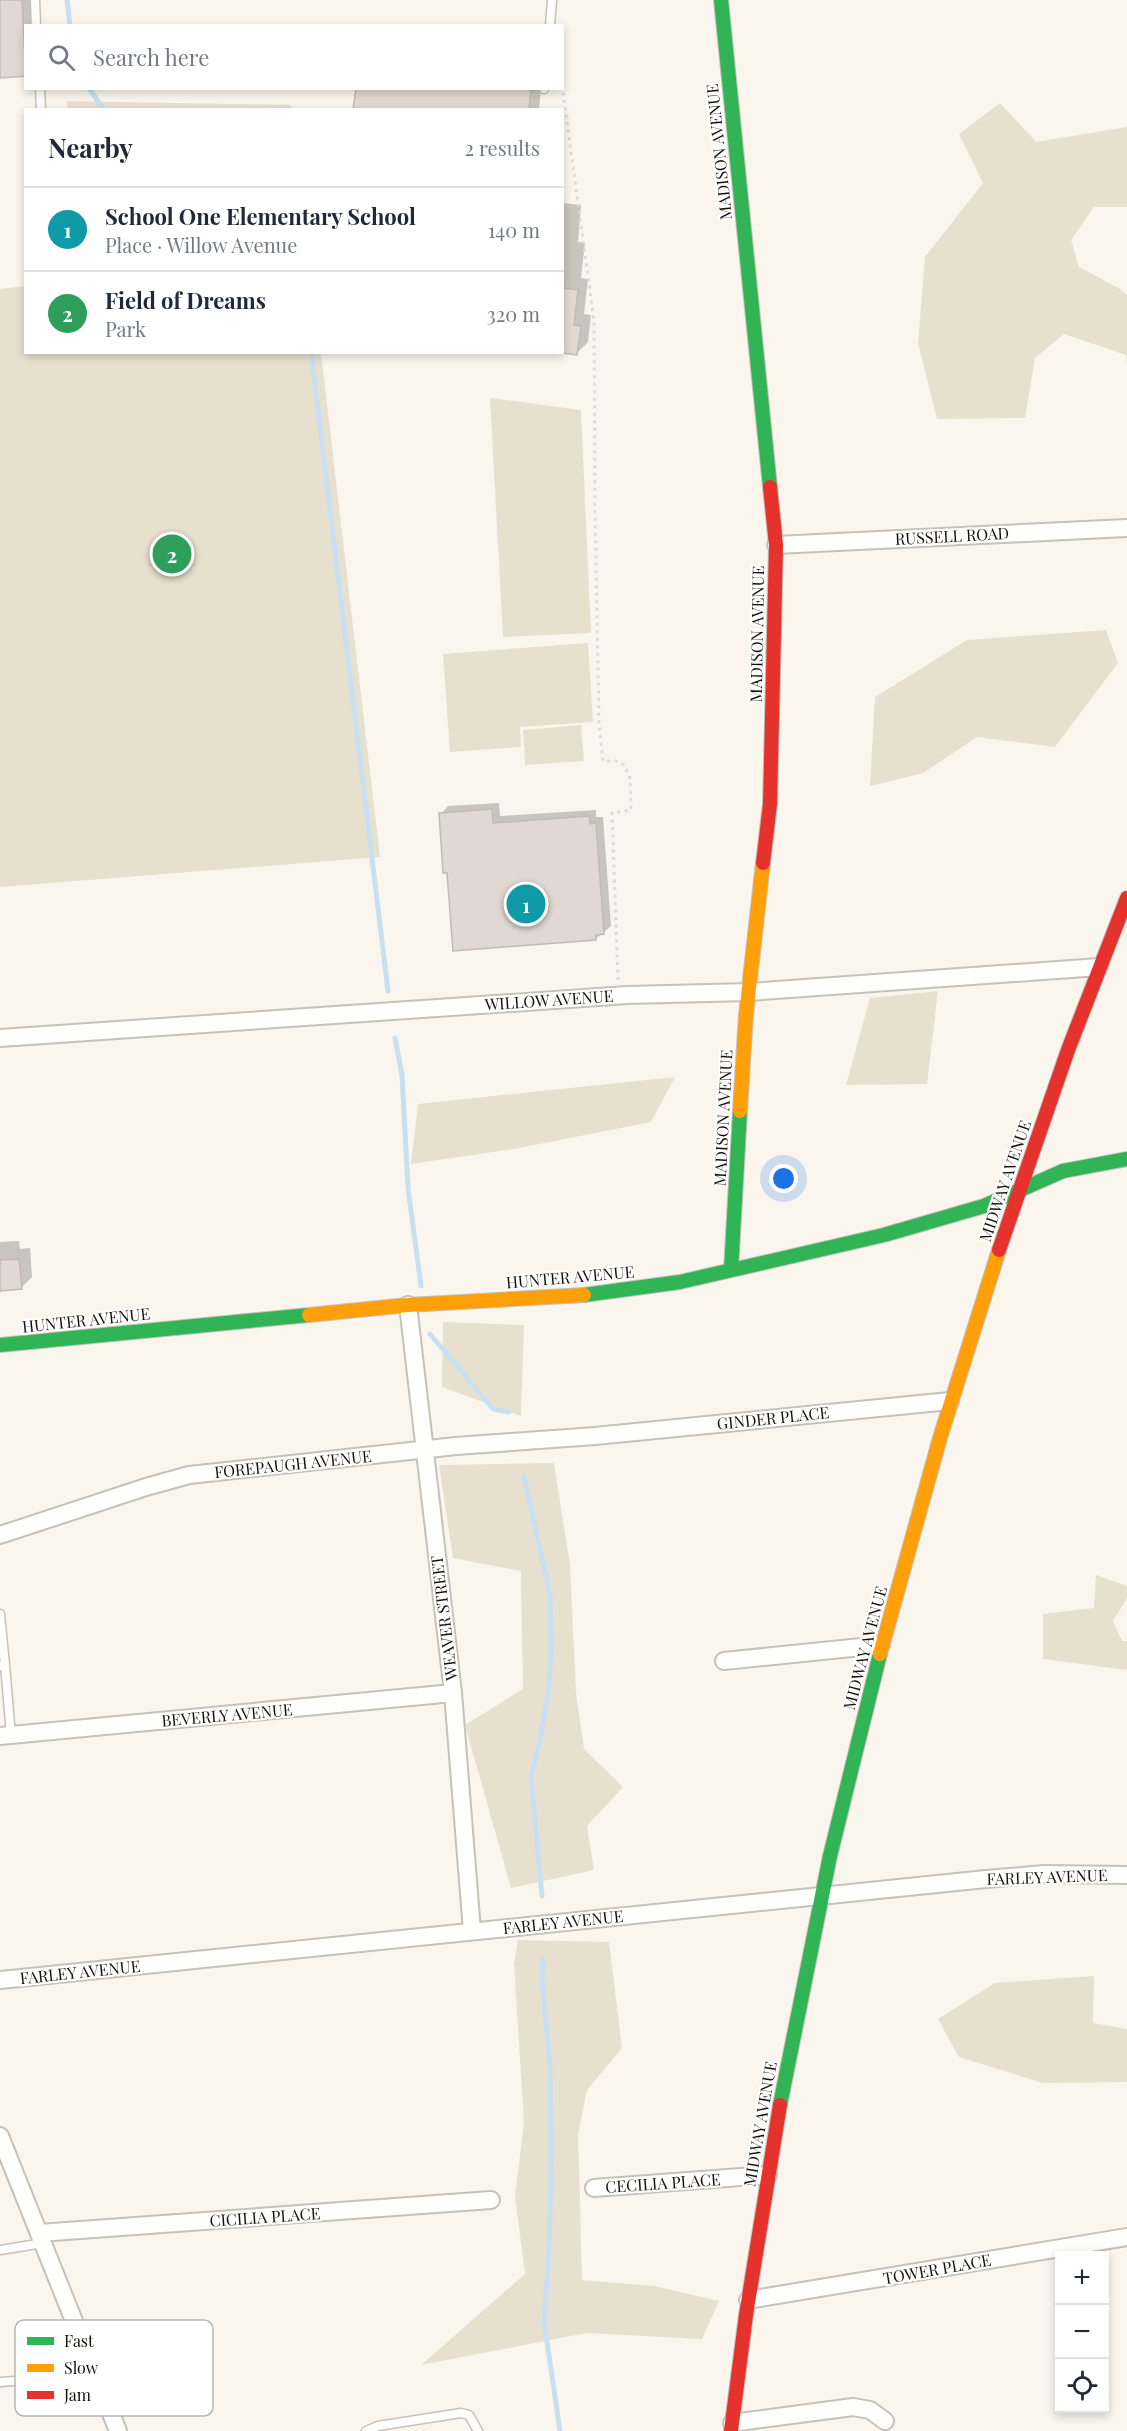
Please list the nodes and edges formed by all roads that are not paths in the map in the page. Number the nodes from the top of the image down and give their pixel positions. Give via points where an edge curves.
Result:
1 (35, 0) edge
2 (552, 0) edge
3 (721, 0) edge
4 (36, 24) edge
5 (550, 24) edge
6 (40, 90) edge
7 (41, 108) edge
8 (1127, 528) edge
9 (776, 545) junction
10 (1127, 898) edge
11 (1099, 967) junction
12 (749, 992) junction
13 (0, 1038) edge
14 (1127, 1159) edge
15 (1017, 1192) junction
16 (731, 1270) junction
17 (408, 1305) junction
18 (0, 1345) edge
19 (950, 1401) junction
20 (595, 1436) joint
21 (425, 1449) junction
22 (0, 1534) edge
23 (0, 1614) edge
24 (881, 1645) junction
25 (724, 1661) dead end
26 (2, 1666) edge
27 (453, 1693) junction
28 (5, 1736) edge
29 (1127, 1875) edge
30 (822, 1896) junction
31 (472, 1931) junction
32 (0, 1980) edge
33 (0, 2136) edge
34 (768, 2175) junction
35 (594, 2188) dead end
36 (491, 2200) dead end
37 (1127, 2237) edge
38 (41, 2238) junction
39 (0, 2250) edge
40 (748, 2300) junction
41 (74, 2320) edge
42 (15, 2381) edge
43 (0, 2382) edge
44 (112, 2416) edge
45 (885, 2421) dead end
46 (731, 2427) edge
47 (118, 2431) edge
48 (366, 2431) edge
49 (478, 2431) edge

1 - 4 lane
2 - 5 lane
3 - 9 street, MADISON AVENUE
6 - 7 lane
8 - 9 street, RUSSELL ROAD
9 - 12 street, MADISON AVENUE via 770,804
10 - 11 street, MIDWAY AVENUE
11 - 12 street, WILLOW AVENUE
11 - 15 street, MIDWAY AVENUE
12 - 13 street, WILLOW AVENUE via 627,995
12 - 16 street, MADISON AVENUE
14 - 15 street, HUNTER AVENUE via 1063,1171
15 - 16 street, HUNTER AVENUE via 984,1206 884,1235
15 - 19 street, MIDWAY AVENUE
16 - 17 street, HUNTER AVENUE via 680,1282 593,1294
17 - 18 street, HUNTER AVENUE
17 - 21 street, WEAVER STREET
19 - 20 street, GINDER PLACE
19 - 24 street, MIDWAY AVENUE
20 - 21 street, FOREPAUGH AVENUE
21 - 22 street, FOREPAUGH AVENUE via 189,1475
21 - 27 street, WEAVER STREET
23 - 26 lane
24 - 25 street
24 - 30 street, MIDWAY AVENUE
26 - 28 lane
27 - 28 street, BEVERLY AVENUE
27 - 31 street, WEAVER STREET
29 - 30 street, FARLEY AVENUE via 1044,1874
30 - 31 street, FARLEY AVENUE
30 - 34 street, MIDWAY AVENUE
31 - 32 street, FARLEY AVENUE
33 - 38 street
34 - 35 street, CECILIA PLACE
34 - 40 street, MIDWAY AVENUE
36 - 38 street, CICILIA PLACE
37 - 40 street, TOWER PLACE
38 - 39 lane
38 - 41 street
40 - 46 street, MIDWAY AVENUE
42 - 43 lane
44 - 47 street
45 - 46 street via 870,2410 853,2407
48 - 49 lane via 460,2413 469,2415

